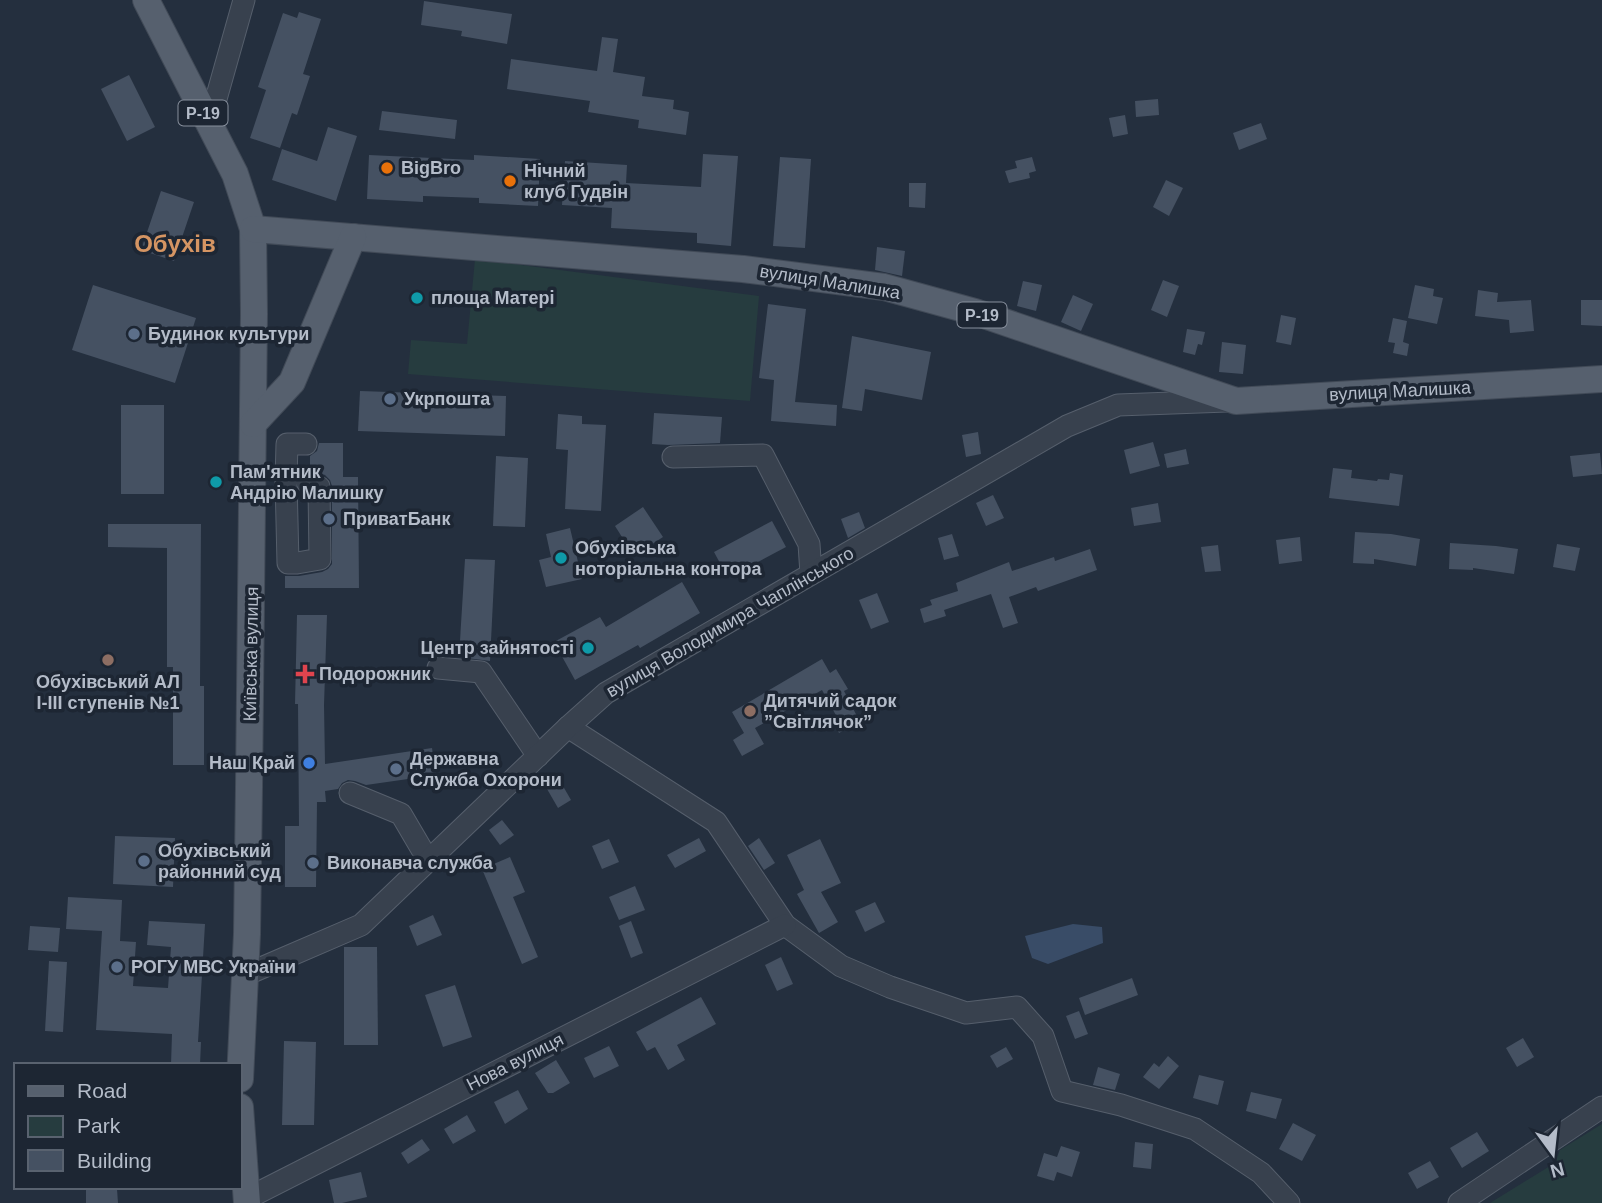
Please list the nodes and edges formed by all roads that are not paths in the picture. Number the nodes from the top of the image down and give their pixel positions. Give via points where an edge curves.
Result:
1 (146, 0) edge
2 (244, 0) edge
3 (209, 124) junction
4 (253, 229) junction
5 (353, 237) junction
6 (1602, 379) edge
7 (1237, 401) junction
8 (253, 424) junction
9 (306, 444) dead end
10 (673, 457) dead end
11 (307, 482) dead end
12 (811, 574) junction
13 (438, 668) dead end
14 (568, 727) junction
15 (538, 756) junction
16 (350, 793) dead end
17 (428, 860) junction
18 (785, 925) junction
19 (245, 975) junction
20 (241, 1063) edge
21 (1602, 1107) edge
22 (242, 1138) edge
23 (246, 1201) edge
24 (1289, 1203) edge
25 (1459, 1203) edge

1 - 3 main road, Р-19
2 - 3 street
3 - 4 main road, Р-19 via 235,174
4 - 5 main road, вулиця Малишка / Р-19
4 - 8 main road, Київська вулиця
5 - 7 main road, вулиця Малишка / Р-19 via 743,269 884,287 975,312
5 - 8 main road via 292,382
6 - 7 main road, вулиця Малишка / Р-19
7 - 12 street, вулиця Володимира Чаплінського via 1118,405 1067,426
8 - 19 main road, Київська вулиця
9 - 11 street via 287,444 288,563 320,559 319,487
10 - 12 street via 763,455 809,544
12 - 14 street, вулиця Володимира Чаплінського via 606,693
13 - 15 street via 481,672
14 - 15 street, вулиця Володимира Чаплінського
14 - 18 street via 716,822
15 - 17 street, вулиця Володимира Чаплінського
16 - 17 street via 401,814
17 - 19 street, вулиця Володимира Чаплінського via 361,925
18 - 23 street, Нова вулиця
18 - 24 street via 841,966 890,988 966,1013 1017,1007 1043,1036 1062,1091 1195,1129 1261,1173
19 - 20 main road, Київська вулиця
21 - 25 street
22 - 23 main road

